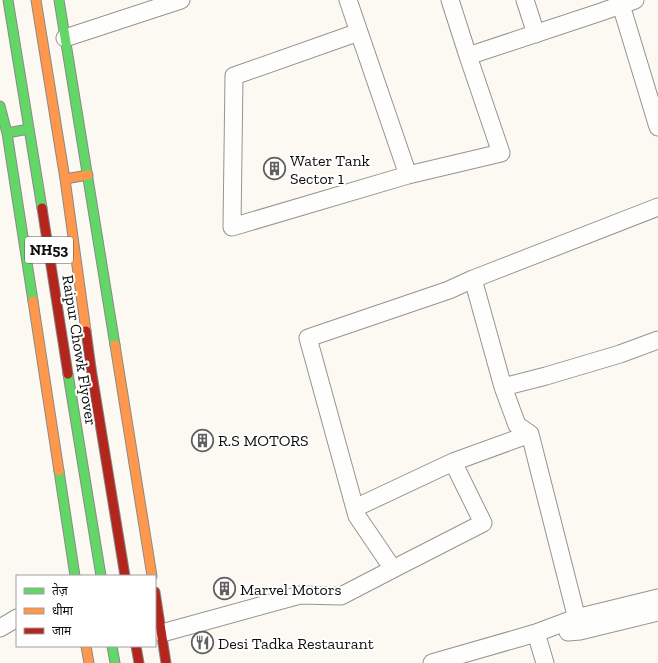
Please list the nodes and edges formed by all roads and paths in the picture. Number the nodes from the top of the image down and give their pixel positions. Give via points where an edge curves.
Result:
1 (8, 0) edge
2 (36, 0) edge
3 (59, 0) edge
4 (181, 0) edge
5 (348, 0) edge
6 (450, 0) edge
7 (525, 0) edge
8 (628, 2) edge
9 (599, 6) edge
10 (358, 32) junction
11 (536, 34) junction
12 (65, 38) junction
13 (468, 56) junction
14 (0, 106) edge
15 (658, 127) edge
16 (29, 129) junction
17 (7, 133) junction
18 (88, 175) junction
19 (408, 175) junction
20 (65, 179) junction
21 (658, 207) edge
22 (473, 279) junction
23 (658, 340) edge
24 (503, 387) junction
25 (530, 434) junction
26 (453, 462) junction
27 (355, 508) junction
28 (393, 569) junction
29 (75, 575) edge
30 (101, 575) edge
31 (125, 575) edge
32 (152, 575) edge
33 (156, 598) edge
34 (658, 598) edge
35 (658, 612) edge
36 (16, 619) edge
37 (578, 625) junction
38 (0, 628) edge
39 (162, 633) junction
40 (536, 633) junction
41 (86, 647) edge
42 (112, 647) edge
43 (136, 647) edge
44 (89, 663) edge
45 (115, 663) edge
46 (139, 663) edge
47 (166, 663) edge
48 (432, 663) edge
49 (545, 663) edge

1 - 16 main road, NH53
2 - 20 main road, NH53
3 - 12 main road
4 - 12 street
5 - 10 street
6 - 13 street
7 - 11 street
8 - 9 street
8 - 15 street
9 - 11 street
10 - 19 street
10 - 19 street via 234,76 232,227
11 - 13 street
12 - 18 main road
13 - 19 street via 501,153
14 - 17 main road
16 - 17 main road
16 - 30 main road, Raipur Chowk Flyover / NH53
17 - 29 main road
18 - 20 main road
18 - 32 main road
20 - 31 main road, Raipur Chowk Flyover / NH53 via 91,368
21 - 22 street
22 - 24 street
22 - 27 street via 449,290 308,338
23 - 24 street via 620,354
24 - 25 street via 517,425
25 - 26 street
25 - 37 street
26 - 27 street
26 - 28 street via 483,523
27 - 28 street via 357,516
28 - 39 street via 341,596 300,595
33 - 39 main road
34 - 37 street
35 - 37 street
36 - 38 street
37 - 40 street
39 - 47 main road
40 - 48 street
40 - 49 street
41 - 44 main road
42 - 45 main road
43 - 46 main road

